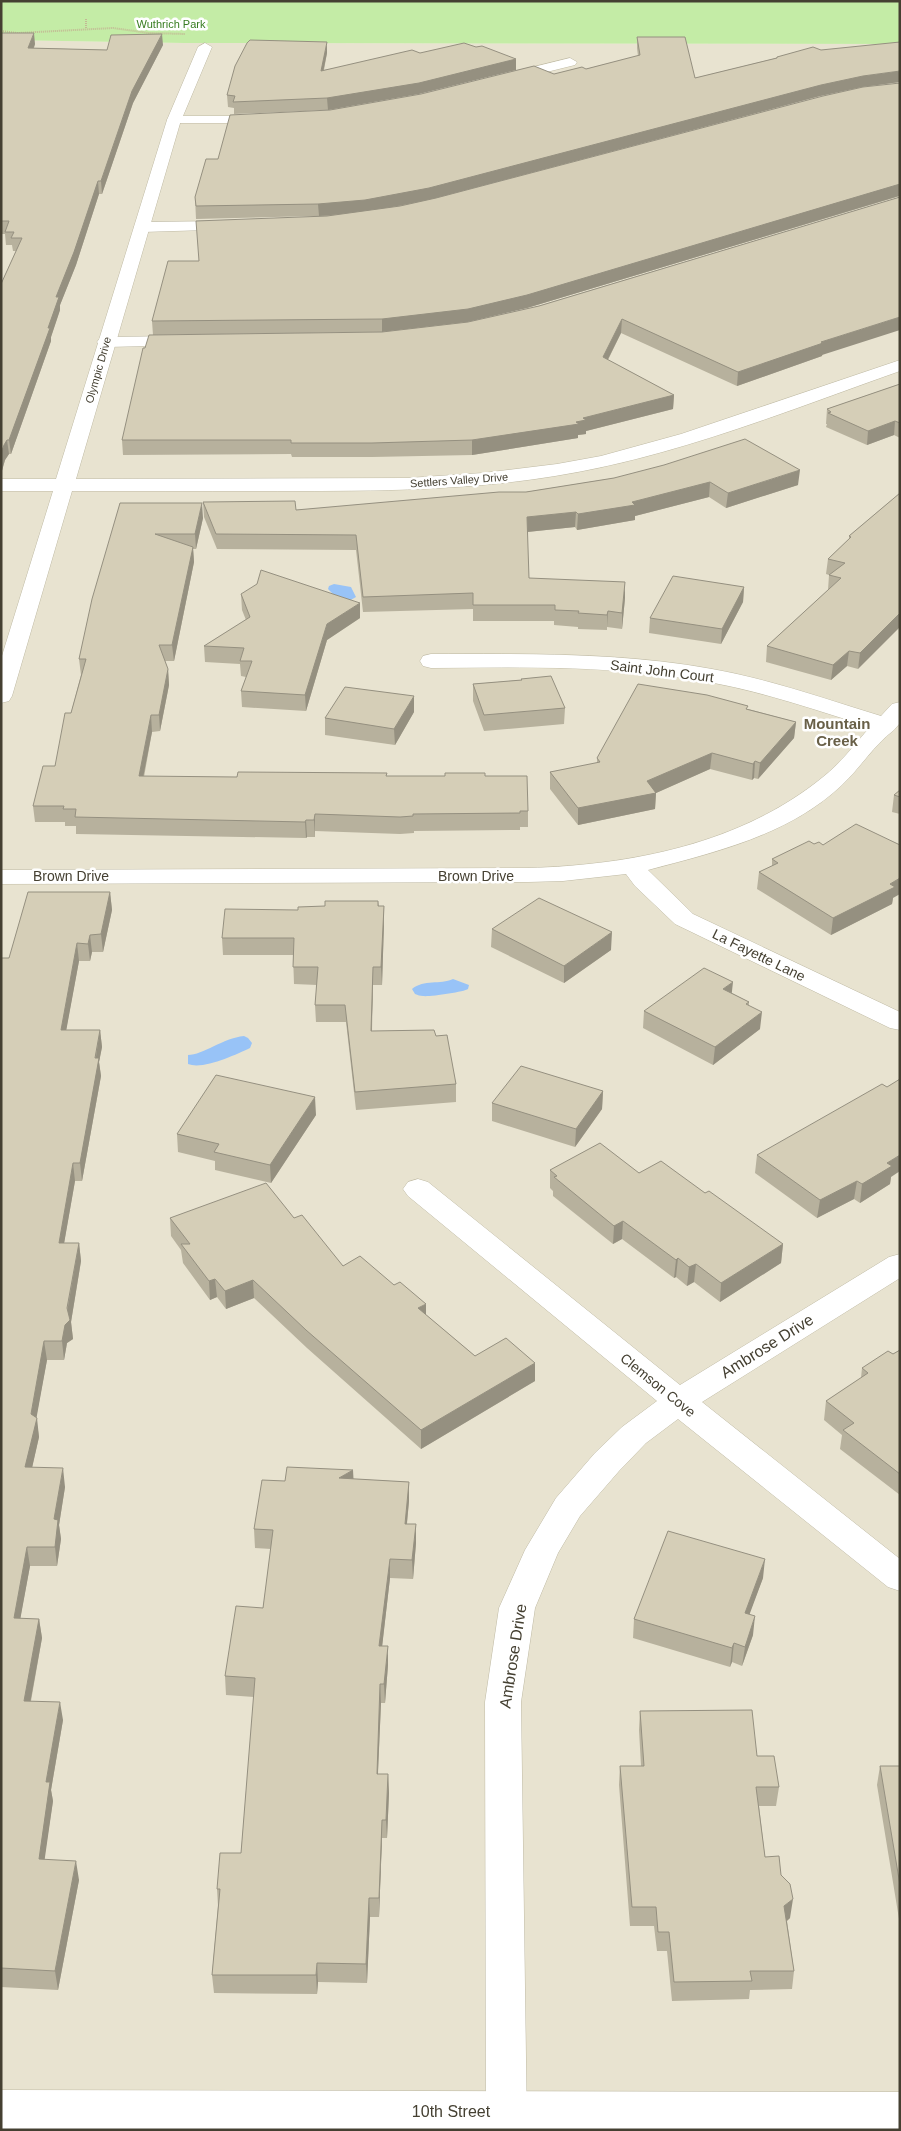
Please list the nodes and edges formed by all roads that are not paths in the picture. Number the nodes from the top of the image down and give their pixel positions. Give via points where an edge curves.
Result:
1 (205, 48) dead end
2 (570, 62) dead end
3 (494, 81) edge
4 (284, 119) edge
5 (174, 120) junction
6 (248, 225) edge
7 (142, 227) junction
8 (203, 341) edge
9 (106, 342) junction
10 (900, 365) edge
11 (65, 484) junction
12 (1, 485) edge
13 (430, 661) dead end
14 (1, 696) edge
15 (893, 717) edge
16 (633, 866) junction
17 (1, 876) edge
18 (900, 1022) edge
19 (418, 1189) dead end
20 (900, 1264) edge
21 (678, 1402) junction
22 (900, 1578) edge
23 (1, 2110) edge
24 (900, 2112) edge
25 (506, 2121) edge

1 - 5 street, Olympic Drive
2 - 3 street
4 - 5 street
5 - 7 street, Olympic Drive
6 - 7 street
7 - 9 street, Olympic Drive
8 - 9 street
9 - 11 street, Olympic Drive
10 - 11 street, Settlers Valley Drive via 634,454 500,478 367,486
11 - 12 street, Settlers Valley Drive
11 - 14 street, Olympic Drive
13 - 15 street, Saint John Court via 536,660 661,668 716,676
15 - 16 street, Brown Drive via 833,781 792,811 749,832
16 - 17 street, Brown Drive via 528,876
16 - 18 street, La Fayette Lane via 644,881 684,918
19 - 21 street, Clemson Cove
20 - 21 street, Ambrose Drive
21 - 22 street, Clemson Cove
21 - 25 street, Ambrose Drive via 634,1435 568,1507 542,1550 516,1608 504,1702
23 - 25 street, 10th Street
24 - 25 street, 10th Street

